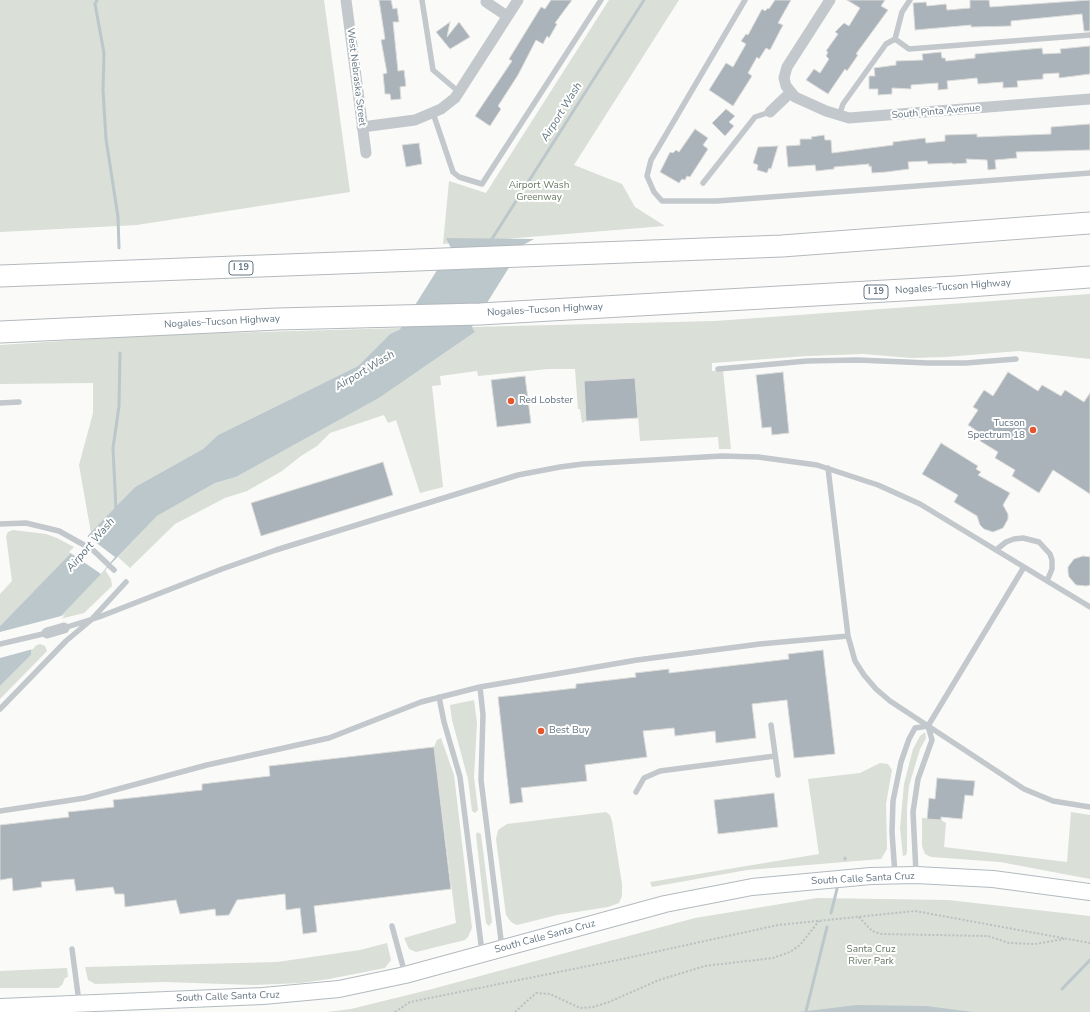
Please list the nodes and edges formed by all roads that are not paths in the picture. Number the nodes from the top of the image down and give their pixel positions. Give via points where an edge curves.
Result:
1 (346, 0) edge
2 (422, 0) edge
3 (518, 0) edge
4 (601, 0) edge
5 (745, 0) edge
6 (830, 0) edge
7 (910, 0) edge
8 (486, 2) dead end
9 (507, 16) junction
10 (1090, 35) edge
11 (895, 39) junction
12 (460, 92) junction
13 (790, 92) junction
14 (1090, 100) edge
15 (433, 112) junction
16 (770, 112) joint
17 (839, 116) junction
18 (362, 127) junction
19 (366, 153) dead end
20 (1090, 173) edge
21 (703, 183) dead end
22 (1090, 222) edge
23 (0, 275) edge
24 (1090, 277) edge
25 (92, 328) junction
26 (0, 332) edge
27 (0, 335) edge
28 (1016, 359) dead end
29 (718, 369) dead end
30 (19, 402) dead end
31 (0, 403) edge
32 (828, 468) junction
33 (0, 524) edge
34 (996, 550) junction
35 (1024, 567) junction
36 (114, 570) dead end
37 (1047, 581) junction
38 (126, 582) dead end
39 (1090, 607) edge
40 (90, 620) junction
41 (64, 628) joint
42 (47, 633) joint
43 (848, 636) junction
44 (0, 644) edge
45 (480, 687) junction
46 (439, 697) junction
47 (0, 709) edge
48 (771, 725) dead end
49 (928, 726) junction
50 (775, 756) junction
51 (778, 775) dead end
52 (636, 792) dead end
53 (1090, 807) edge
54 (0, 811) edge
55 (916, 875) junction
56 (895, 876) junction
57 (1090, 892) edge
58 (392, 926) dead end
59 (502, 948) junction
60 (72, 949) dead end
61 (482, 954) junction
62 (405, 975) junction
63 (79, 1002) junction
64 (0, 1007) edge

1 - 18 street, West Nebraska Street
2 - 12 lane via 433,70
3 - 9 street
4 - 15 lane via 482,184 459,177 453,172
5 - 20 lane via 651,160 648,176 654,192 662,200 716,201
6 - 13 street via 787,67 784,78
7 - 11 lane via 902,12
8 - 9 street
9 - 12 street
10 - 11 lane via 909,48
11 - 17 lane via 886,44 843,104
12 - 15 street via 441,109
13 - 16 street
13 - 17 street, South Pinta Avenue via 808,104
14 - 17 street, South Pinta Avenue via 849,118
15 - 18 street via 415,120
16 - 21 lane via 755,117
18 - 19 street, West Nebraska Street
22 - 23 highway, I 19 via 782,246
24 - 25 highway, Nogales–Tucson Highway / I 19 via 948,288 480,314 277,319
25 - 26 highway, Nogales–Tucson Highway / I 19
25 - 27 highway
28 - 29 lane via 918,364 858,360 807,361
30 - 31 lane
32 - 34 lane via 864,479 906,497
32 - 40 lane via 768,458 722,456 583,464 532,472 446,496 266,553
32 - 43 lane
33 - 36 lane via 32,524 68,535 93,550
34 - 35 lane
34 - 37 lane via 1014,539 1027,538 1039,542 1052,560 1052,569
35 - 37 lane
35 - 49 lane
37 - 39 lane
38 - 40 lane
40 - 41 lane
40 - 47 lane
41 - 42 street
42 - 44 lane
43 - 45 lane via 637,660
43 - 49 lane via 856,661 869,682 883,695
45 - 46 lane
45 - 59 lane via 483,715 481,780
46 - 54 lane via 329,738 207,765 78,799
46 - 61 lane via 460,777
48 - 50 lane
49 - 53 lane via 1024,789 1053,801
49 - 55 lane via 932,740 918,779 913,812
49 - 56 lane via 915,728 898,774 892,815
50 - 51 lane
50 - 52 lane via 660,771 644,778
55 - 56 street, South Calle Santa Cruz
55 - 57 street, South Calle Santa Cruz via 977,878
56 - 59 street, South Calle Santa Cruz via 752,887 658,906
58 - 62 lane
59 - 61 street, South Calle Santa Cruz
60 - 63 lane
61 - 62 street, South Calle Santa Cruz
62 - 63 street, South Calle Santa Cruz via 354,987 306,994
63 - 64 street, South Calle Santa Cruz

